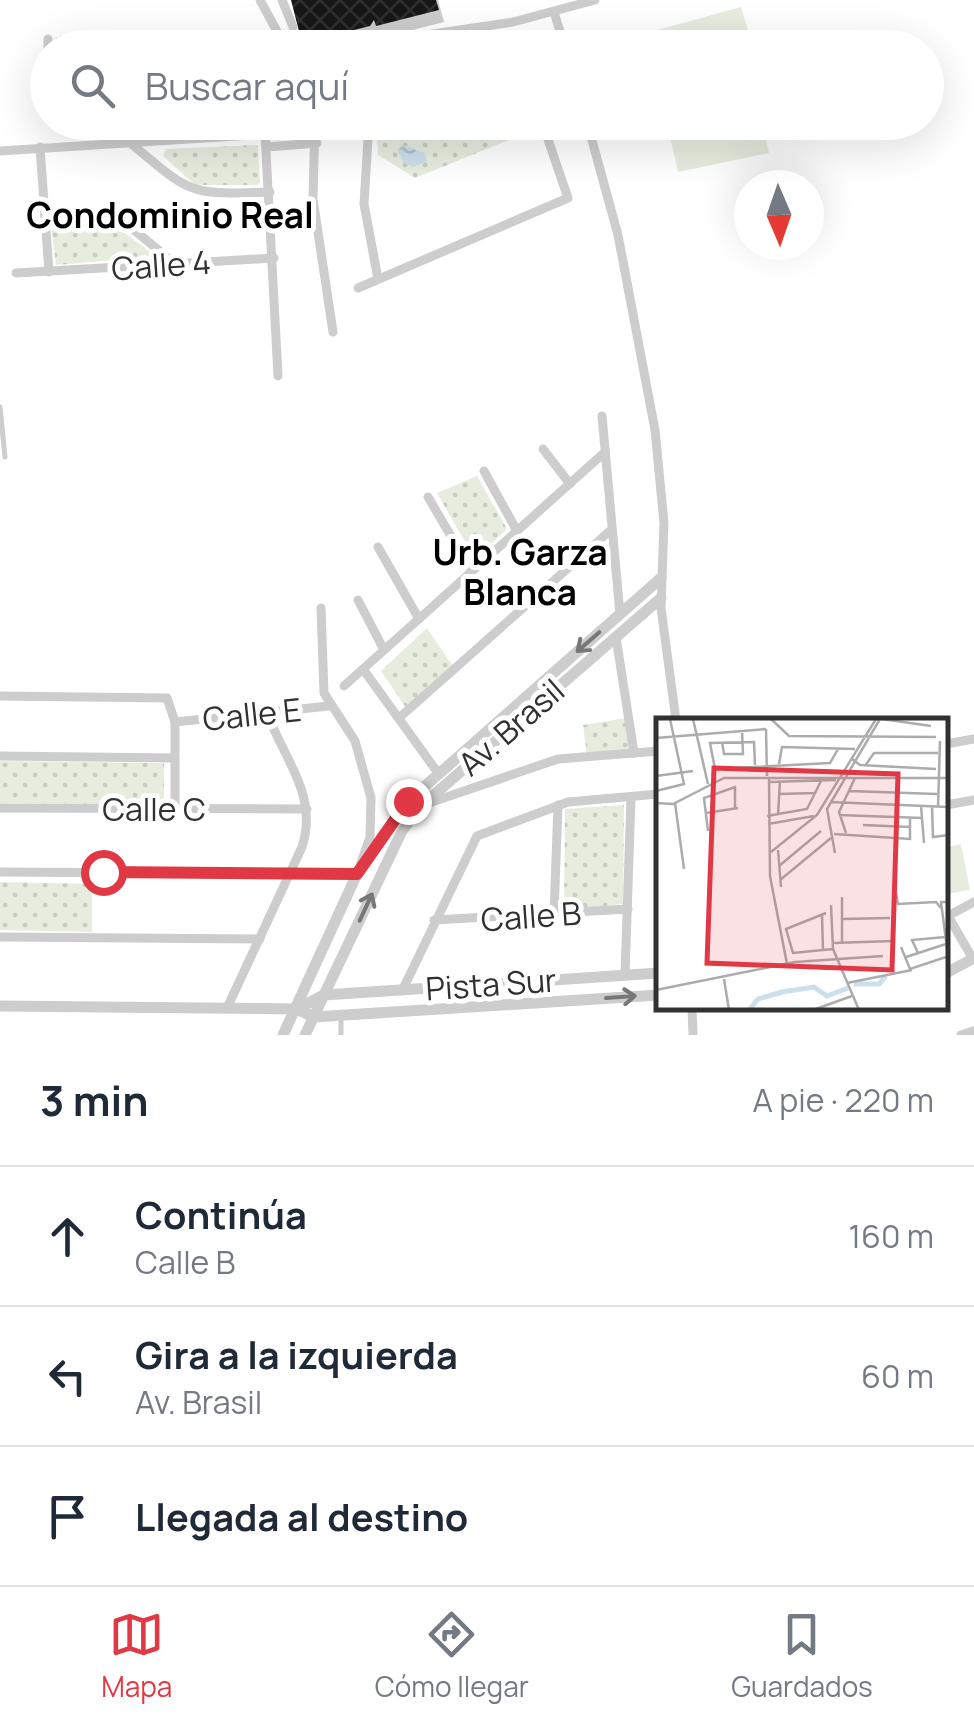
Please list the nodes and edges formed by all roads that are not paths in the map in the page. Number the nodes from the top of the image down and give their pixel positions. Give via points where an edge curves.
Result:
1 (260, 0) edge
2 (282, 0) edge
3 (595, 0) edge
4 (554, 12) junction
5 (293, 26) dead end
6 (276, 30) edge
7 (446, 30) edge
8 (560, 30) edge
9 (148, 140) edge
10 (266, 140) edge
11 (317, 140) edge
12 (368, 140) edge
13 (548, 140) edge
14 (592, 140) edge
15 (128, 141) junction
16 (317, 143) junction
17 (267, 146) junction
18 (40, 147) junction
19 (0, 150) edge
20 (270, 192) junction
21 (45, 216) junction
22 (274, 258) junction
23 (176, 264) junction
24 (49, 272) junction
25 (16, 273) dead end
26 (378, 279) junction
27 (358, 288) dead end
28 (333, 332) dead end
29 (278, 376) dead end
30 (0, 407) edge
31 (602, 416) dead end
32 (543, 449) dead end
33 (605, 452) junction
34 (6, 456) dead end
35 (484, 471) dead end
36 (570, 484) junction
37 (428, 496) dead end
38 (612, 529) junction
39 (516, 532) junction
40 (378, 548) dead end
41 (472, 572) junction
42 (661, 578) junction
43 (661, 598) junction
44 (358, 600) dead end
45 (320, 608) dead end
46 (620, 614) junction
47 (420, 619) junction
48 (616, 637) junction
49 (384, 650) junction
50 (363, 669) junction
51 (344, 686) dead end
52 (0, 696) edge
53 (330, 706) junction
54 (266, 712) junction
55 (399, 718) junction
56 (676, 718) edge
57 (175, 722) junction
58 (974, 738) edge
59 (949, 743) edge
60 (656, 751) edge
61 (634, 753) junction
62 (0, 756) edge
63 (175, 758) junction
64 (438, 773) junction
65 (656, 794) edge
66 (630, 797) junction
67 (974, 800) edge
68 (949, 804) edge
69 (558, 805) junction
70 (421, 806) junction
71 (0, 808) edge
72 (175, 809) junction
73 (308, 810) junction
74 (0, 872) edge
75 (290, 874) junction
76 (357, 874) junction
77 (974, 902) edge
78 (628, 909) junction
79 (554, 914) junction
80 (949, 916) edge
81 (949, 919) edge
82 (434, 920) junction
83 (0, 937) edge
84 (260, 939) junction
85 (974, 958) edge
86 (949, 971) edge
87 (656, 973) edge
88 (625, 975) junction
89 (402, 991) junction
90 (656, 995) edge
91 (324, 996) junction
92 (0, 1006) edge
93 (227, 1008) junction
94 (296, 1009) junction
95 (692, 1010) edge
96 (341, 1015) junction
97 (314, 1017) junction
98 (973, 1033) edge
99 (283, 1035) edge
100 (306, 1035) edge
101 (342, 1035) edge
102 (694, 1035) edge
103 (961, 1035) edge

1 - 6 street
2 - 5 street
3 - 4 street
4 - 7 street
4 - 8 street
9 - 15 street
10 - 17 street
11 - 16 street
12 - 26 street via 364,204
13 - 26 street via 568,198
14 - 42 street via 647,383 663,501
15 - 18 street
15 - 20 street via 184,188 204,195
16 - 17 street
16 - 28 street via 313,199
17 - 20 street
18 - 19 street
18 - 21 street
20 - 22 street
21 - 23 street via 118,217
21 - 24 street
22 - 23 street, Calle 4
22 - 29 street
23 - 24 street, Calle 4
24 - 25 street, Calle 4
26 - 27 street
30 - 34 lane
31 - 33 street
32 - 36 street
33 - 36 street
33 - 38 street
35 - 39 street
36 - 39 street
37 - 41 street
38 - 46 street
38 - 55 street
39 - 41 street
40 - 47 street
41 - 47 street
42 - 43 street
42 - 46 street, Av. Brasil
43 - 48 street, Av. Brasil
43 - 56 street
44 - 49 street
45 - 53 street via 321,678
46 -> 64 street, Av. Brasil
47 - 49 street
48 - 61 street
48 - 70 street, Av. Brasil
49 - 50 street
50 - 51 street
50 - 55 street
52 - 57 street via 167,698
53 - 54 street, Calle E
53 - 76 street via 355,742 370,788 372,825
54 - 57 street, Calle E
54 - 73 street
55 - 64 street
57 - 63 street
58 - 59 street
60 - 61 street
61 - 70 street via 558,759
62 - 63 street
63 - 72 street
64 - 76 street, Av. Brasil via 408,801
65 - 66 street
66 - 69 street
66 - 78 street
67 - 68 street
69 - 79 street
69 - 82 street via 477,836
91 -> 70 street, Av. Brasil via 402,831
71 - 72 street, Calle C
72 - 73 street, Calle C
73 - 75 street via 306,836
74 - 75 street
75 - 76 street
75 - 84 street
76 - 94 street, Av. Brasil
77 - 80 street
78 - 79 street, Calle B
78 - 88 street
79 - 82 street, Calle B
81 - 85 street
82 - 89 street
83 - 84 street
84 - 93 street
85 - 86 street
87 - 88 street, Pista Sur
88 - 89 street, Pista Sur
89 - 91 street, Pista Sur
96 -> 90 street
91 - 94 street
91 - 97 street, Av. Brasil
92 - 93 street
93 - 94 street
94 - 97 street
94 - 99 street, Av. Brasil
95 - 102 street
96 - 97 street
96 - 101 lane
97 - 100 street, Av. Brasil
98 - 103 street

